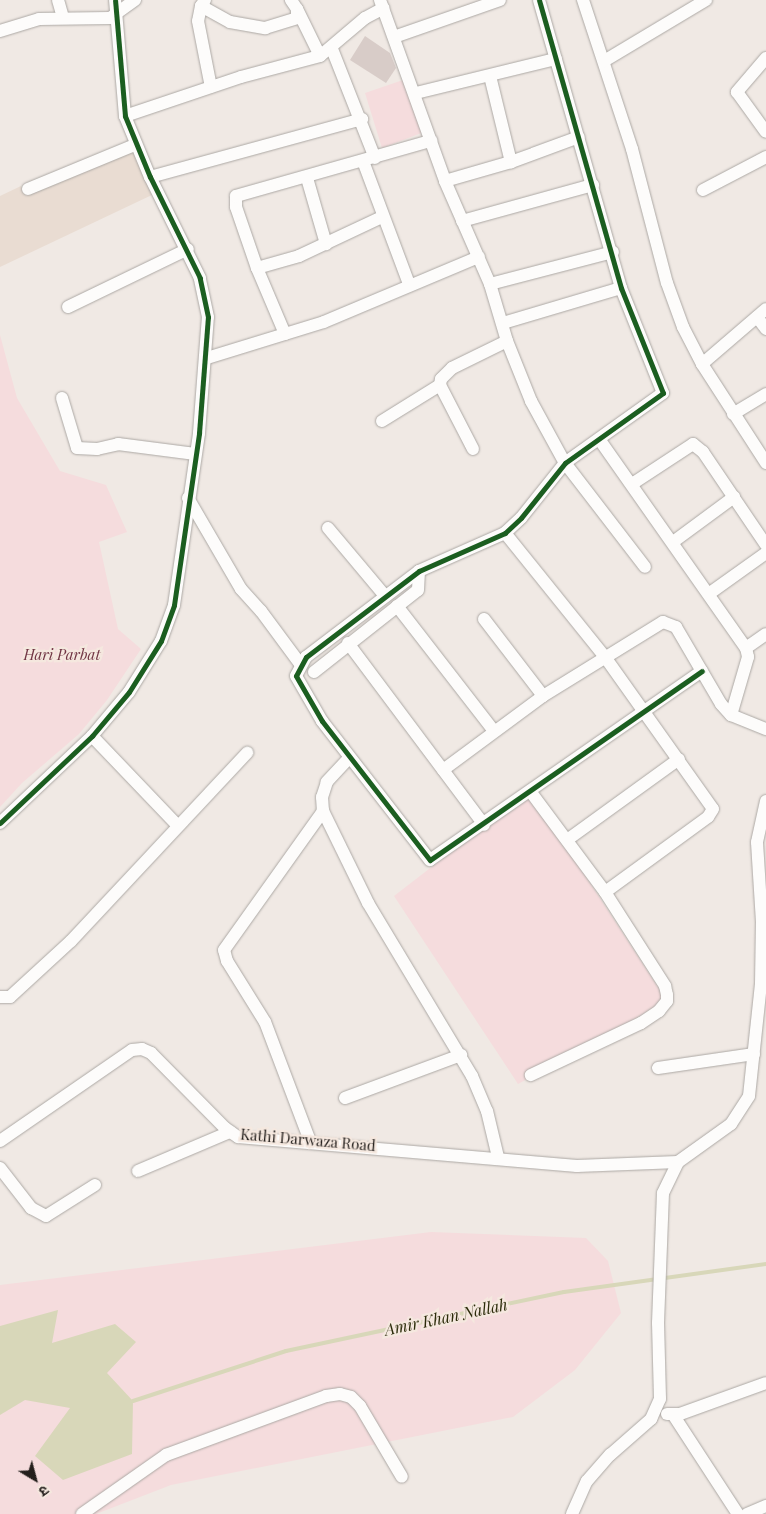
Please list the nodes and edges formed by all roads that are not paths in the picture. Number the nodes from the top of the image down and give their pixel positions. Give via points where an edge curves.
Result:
1 (58, 0) edge
2 (115, 0) edge
3 (135, 0) edge
4 (500, 0) edge
5 (538, 0) edge
6 (583, 0) edge
7 (706, 0) edge
8 (203, 3) edge
9 (382, 4) edge
10 (294, 5) edge
11 (116, 16) junction
12 (63, 18) junction
13 (0, 31) edge
14 (394, 37) junction
15 (332, 49) junction
16 (320, 56) junction
17 (766, 58) edge
18 (556, 59) junction
19 (604, 61) junction
20 (490, 76) junction
21 (211, 87) junction
22 (416, 93) junction
23 (125, 116) junction
24 (362, 119) junction
25 (766, 132) edge
26 (579, 137) junction
27 (431, 141) junction
28 (136, 145) junction
29 (766, 157) edge
30 (369, 160) junction
31 (511, 162) junction
32 (150, 177) junction
33 (307, 178) junction
34 (445, 181) junction
35 (593, 185) junction
36 (28, 189) dead end
37 (703, 190) dead end
38 (382, 217) junction
39 (462, 221) junction
40 (326, 244) junction
41 (188, 249) junction
42 (613, 252) junction
43 (479, 257) junction
44 (257, 268) junction
45 (409, 284) junction
46 (490, 284) junction
47 (621, 288) junction
48 (68, 308) dead end
49 (761, 313) edge
50 (503, 323) junction
51 (766, 330) edge
52 (285, 334) junction
53 (507, 341) junction
54 (207, 358) junction
55 (702, 364) junction
56 (440, 385) junction
57 (766, 394) edge
58 (62, 398) dead end
59 (733, 414) junction
60 (382, 421) dead end
61 (599, 439) junction
62 (474, 449) dead end
63 (195, 454) junction
64 (565, 463) junction
65 (766, 464) edge
66 (632, 484) junction
67 (734, 497) junction
68 (188, 498) junction
69 (328, 528) dead end
70 (505, 533) junction
71 (673, 542) junction
72 (766, 545) edge
73 (766, 553) edge
74 (645, 567) dead end
75 (420, 571) junction
76 (710, 593) junction
77 (384, 596) junction
78 (397, 606) junction
79 (484, 620) dead end
80 (766, 634) edge
81 (348, 643) junction
82 (746, 648) junction
83 (605, 657) junction
84 (301, 665) junction
85 (702, 671) junction
86 (314, 672) dead end
87 (543, 696) junction
88 (643, 709) junction
89 (732, 715) junction
90 (766, 729) edge
91 (494, 731) junction
92 (92, 736) junction
93 (247, 753) dead end
94 (349, 758) junction
95 (679, 759) junction
96 (443, 770) junction
97 (530, 791) junction
98 (766, 801) edge
99 (323, 811) junction
100 (0, 823) edge
101 (177, 825) junction
102 (484, 825) junction
103 (762, 838) edge
104 (567, 840) junction
105 (605, 892) junction
106 (764, 921) edge
107 (0, 997) edge
108 (763, 1017) edge
109 (754, 1054) junction
110 (461, 1055) junction
111 (658, 1068) dead end
112 (531, 1075) dead end
113 (345, 1098) dead end
114 (230, 1132) junction
115 (0, 1141) edge
116 (310, 1141) junction
117 (498, 1158) junction
118 (678, 1162) junction
119 (0, 1168) edge
120 (138, 1171) dead end
121 (96, 1185) dead end
122 (766, 1384) edge
123 (657, 1410) junction
124 (674, 1416) junction
125 (402, 1477) dead end
126 (766, 1506) edge
127 (82, 1514) edge
128 (572, 1514) edge
129 (738, 1514) edge
130 (748, 1514) edge

1 - 12 street
2 - 11 street
3 - 11 street
4 - 14 street
5 - 18 street
6 - 19 street
7 - 19 street
8 - 10 street via 230,22 265,28 297,18
8 - 21 street via 198,21
9 - 14 street
9 - 15 street
10 - 16 street
11 - 12 street
11 - 23 street
12 - 13 street via 19,24
14 - 22 street
15 - 16 street
15 - 24 street
16 - 21 street
17 - 25 street via 737,92
18 - 20 street
18 - 26 street
19 - 55 street via 632,149 667,283
20 - 22 street
20 - 31 street
21 - 23 street
22 - 27 street
23 - 28 street
24 - 30 street
24 - 32 street
26 - 31 street
26 - 35 street
27 - 30 street
27 - 34 street
28 - 32 street
28 - 36 street
29 - 37 street
30 - 33 street
30 - 38 street
31 - 34 street
32 - 41 street
33 - 40 street
33 - 44 street via 245,192 234,199
34 - 39 street
35 - 39 street
35 - 42 street
38 - 40 street
38 - 45 street
39 - 43 street
40 - 44 street
41 - 48 street
41 - 54 street via 200,278 208,317
42 - 46 street
42 - 47 street
43 - 45 street
43 - 46 street
44 - 52 street
45 - 52 street via 355,310
46 - 50 street
47 - 50 street
47 - 61 street via 663,393
49 - 51 street
49 - 55 street
50 - 53 street
52 - 54 street
53 - 56 street via 452,368 443,375
53 - 64 street via 531,401
54 - 63 street
55 - 59 street
56 - 60 street
56 - 62 street
57 - 59 street
58 - 63 street via 76,448 97,449 118,444
59 - 65 street
61 - 64 street
61 - 66 street
63 - 68 street
64 - 70 street via 533,505
64 - 74 street
66 - 67 street via 693,444 703,452
66 - 71 street
67 - 71 street
67 - 72 street
68 - 84 street via 241,589 262,610
68 - 92 street via 174,605 161,641 129,692
69 - 77 street
70 - 75 street
70 - 83 street
71 - 76 street
73 - 76 street
75 - 77 street
75 - 78 street via 420,587
76 - 82 street
77 - 84 street via 306,657
78 - 81 street
78 - 91 street
79 - 87 street
80 - 82 street
81 - 86 street
81 - 96 street
82 - 89 street via 748,657
83 - 85 street via 663,622 670,622 682,635
83 - 87 street
83 - 88 street
84 - 94 street via 296,676 300,686
85 - 88 street
85 - 89 street
87 - 91 street
88 - 95 street
88 - 97 street
89 - 90 street
91 - 96 street
92 - 100 street
92 - 101 street
93 - 101 street
94 - 99 street via 327,782 322,797
94 - 102 street via 430,860
95 - 104 street
95 - 105 street via 711,805 712,813
96 - 102 street
97 - 102 street
97 - 104 street
98 - 103 street
99 - 110 street via 377,920
99 - 116 street via 224,950 227,961 265,1022
101 - 107 street via 71,941 10,997
103 - 106 street
104 - 105 street
105 - 112 street via 665,986 667,1001 659,1011 640,1023
106 - 108 street
108 - 109 street
109 - 111 street
109 - 118 street via 752,1082 742,1111 717,1136
110 - 113 street
110 - 117 street via 487,1111
114 - 115 street, Kathi Darwaza Road via 159,1061 142,1049 132,1050
114 - 116 street, Kathi Darwaza Road via 249,1138
114 - 120 street
116 - 117 street, Kathi Darwaza Road
117 - 118 street, Kathi Darwaza Road via 577,1166
118 - 123 street via 663,1193 658,1323 662,1387
119 - 121 street via 31,1208 46,1216
122 - 124 street
123 - 124 street
123 - 128 street via 597,1468 587,1481
124 - 129 street
125 - 127 street via 360,1406 351,1397 340,1394 326,1396 166,1455
126 - 130 street

